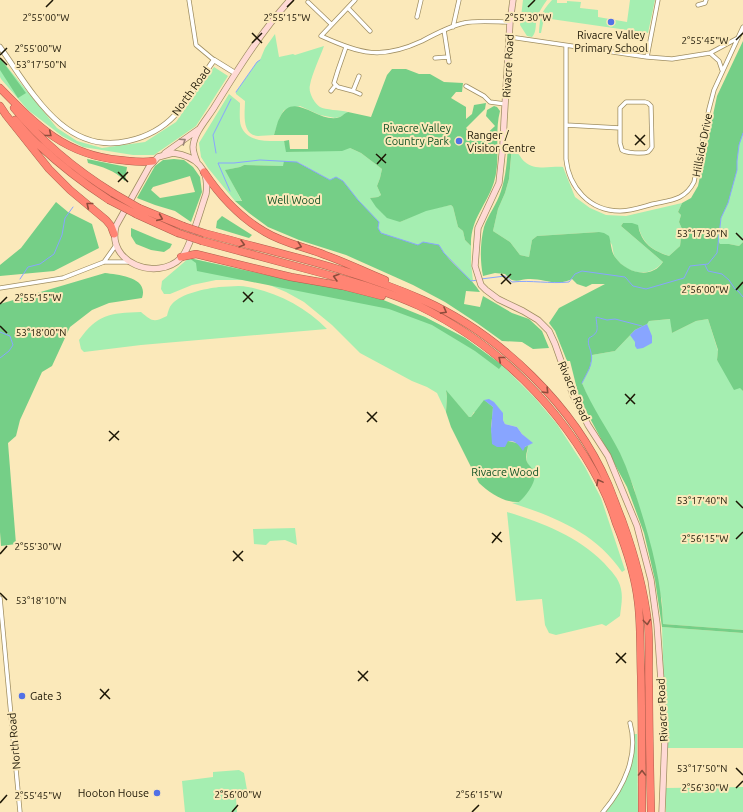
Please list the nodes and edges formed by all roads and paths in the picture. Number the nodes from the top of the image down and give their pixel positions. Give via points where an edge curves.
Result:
1 (189, 0) edge
2 (290, 0) edge
3 (355, 0) edge
4 (421, 0) edge
5 (459, 0) edge
6 (513, 0) edge
7 (658, 0) edge
8 (308, 2) dead end
9 (705, 2) edge
10 (698, 5) dead end
11 (709, 7) dead end
12 (348, 8) junction
13 (417, 17) dead end
14 (510, 22) junction
15 (331, 24) junction
16 (453, 27) junction
17 (743, 27) edge
18 (444, 30) junction
19 (370, 31) dead end
20 (510, 37) junction
21 (739, 37) junction
22 (566, 46) junction
23 (0, 47) edge
24 (346, 47) junction
25 (710, 53) junction
26 (448, 57) junction
27 (435, 58) dead end
28 (647, 58) junction
29 (214, 60) junction
30 (449, 62) dead end
31 (722, 70) junction
32 (235, 73) junction
33 (359, 76) dead end
34 (335, 86) junction
35 (466, 86) dead end
36 (0, 89) edge
37 (331, 91) dead end
38 (353, 92) junction
39 (360, 94) dead end
40 (0, 101) edge
41 (506, 104) junction
42 (0, 106) edge
43 (566, 125) junction
44 (202, 126) junction
45 (620, 128) junction
46 (163, 155) junction
47 (153, 161) junction
48 (197, 162) junction
49 (204, 172) junction
50 (111, 196) junction
51 (137, 211) junction
52 (114, 234) junction
53 (203, 237) junction
54 (116, 245) junction
55 (182, 257) junction
56 (104, 262) junction
57 (131, 262) junction
58 (0, 288) edge
59 (424, 300) junction
60 (419, 306) junction
61 (0, 598) edge
62 (630, 723) dead end
63 (20, 812) edge
64 (603, 812) edge
65 (642, 812) edge
66 (651, 812) edge
67 (662, 812) edge

1 - 29 street via 196,45
2 - 32 main road via 273,19
3 - 12 street
4 - 13 street
5 - 16 street
6 - 14 main road, Rivacre Road
7 - 28 street
8 - 15 street
9 - 10 street
9 - 11 street
12 - 15 street
12 - 19 street
14 - 16 street via 465,22
14 - 20 main road, Rivacre Road
15 - 24 street via 321,36
16 - 18 street
17 - 21 street, Hillside Drive
18 - 24 street via 399,50 375,54
18 - 26 street
20 - 22 street
20 - 41 main road, Rivacre Road
21 - 25 street
21 - 31 street, Hillside Drive
22 - 28 street
22 - 43 street, Hillside Drive
23 - 29 street, North Road via 43,107 57,122 78,136 109,144 137,139 163,125 175,115
24 - 34 street via 334,81
25 - 28 street via 672,59
25 - 31 street via 719,61
26 - 27 street
26 - 30 street
29 - 32 street
31 - 43 street, Hillside Drive via 709,109 694,182 690,190 680,198 620,211 591,203 580,194 569,174 566,159
32 - 44 main road
33 - 38 street
34 - 37 street
34 - 38 street
35 - 41 street via 490,102
36 -> 47 highway via 35,123 67,146 89,155 113,160
36 - 50 highway via 35,133
38 - 39 street
40 - 50 highway via 39,146 78,178
41 - 67 main road, Rivacre Road via 499,183 478,228 475,266 481,284 498,300 538,320 549,331 573,395 608,456 637,526 651,580 657,624 665,737
52 -> 42 highway via 106,220 49,169
43 - 45 street
46 -> 44 main road
44 - 48 main road via 193,147
45 - 45 street via 620,147 624,152 648,152 652,147 650,104 626,102 620,108
46 - 47 main road
46 - 48 main road via 181,154
47 - 52 main road via 118,221
48 - 49 main road
49 - 55 main road via 206,194
49 -> 59 highway via 241,216 265,232 399,286
50 - 51 highway, bridge
51 -> 53 highway, bridge via 182,226
51 - 53 highway, bridge via 178,233
52 - 54 main road
53 -> 59 highway via 343,271
60 -> 53 highway via 369,287
54 - 56 street
54 - 57 main road
55 - 57 main road via 170,266 154,269
55 - 60 highway via 196,254
56 - 57 street
56 - 58 street via 63,278
59 -> 66 highway via 488,339 537,381 568,418 608,484 636,562 648,626
65 -> 60 highway via 638,601 622,536 602,487 588,461 555,414 510,366 467,333
61 - 63 street, North Road
62 - 64 street via 633,734 630,765 612,801

